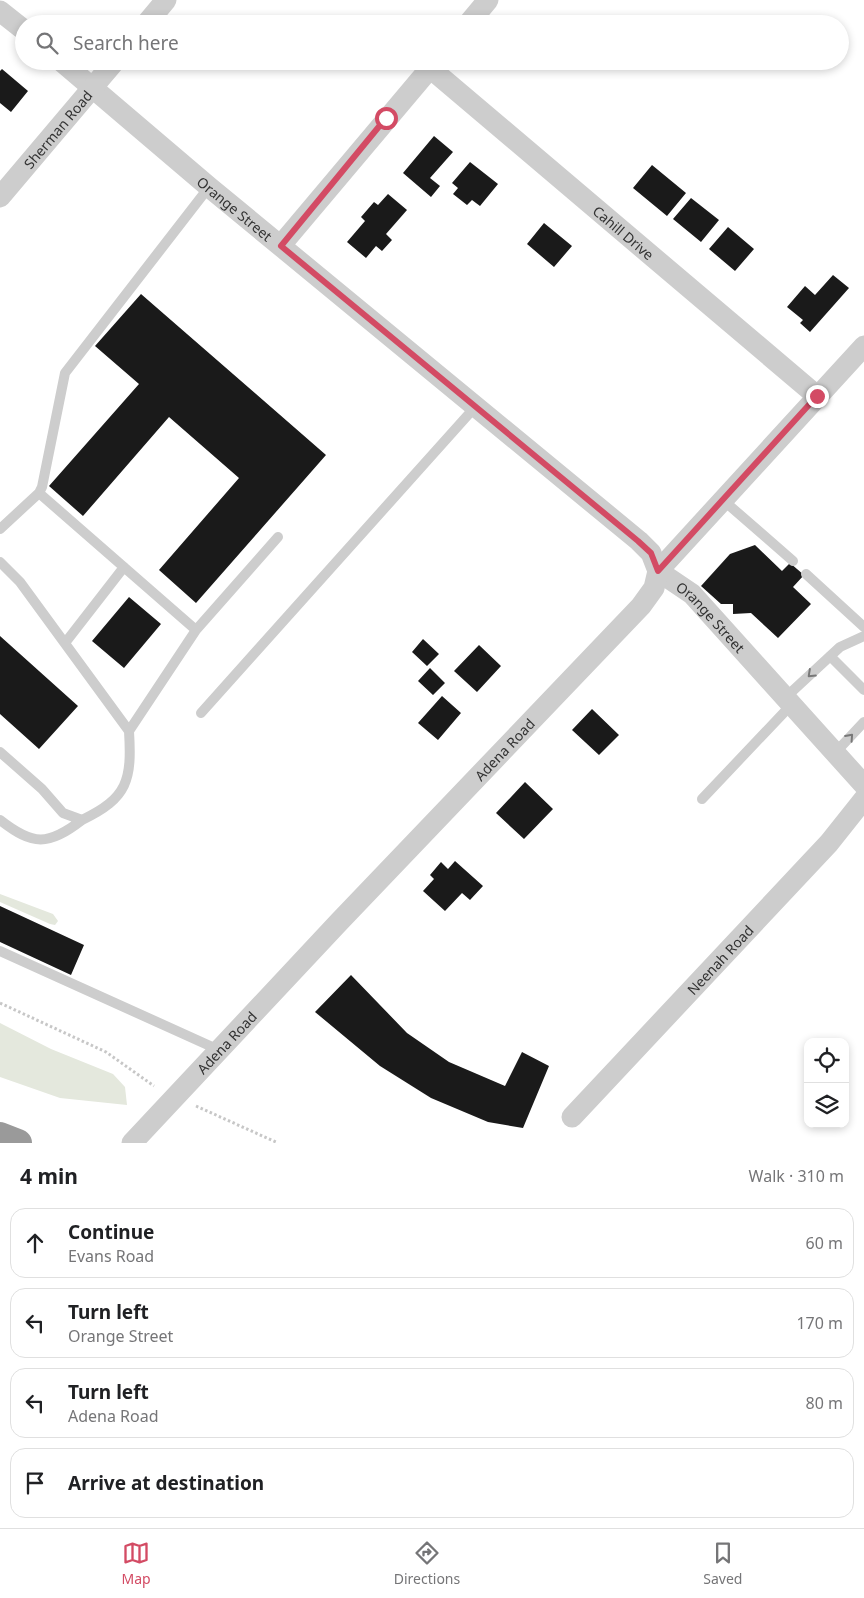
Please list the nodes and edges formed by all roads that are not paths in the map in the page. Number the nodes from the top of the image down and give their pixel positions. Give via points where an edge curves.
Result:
1 (166, 0) edge
2 (488, 0) edge
3 (0, 11) edge
4 (154, 15) edge
5 (476, 15) edge
6 (15, 23) edge
7 (72, 70) edge
8 (108, 70) edge
9 (429, 70) edge
10 (439, 70) edge
11 (93, 88) junction
12 (209, 187) junction
13 (0, 197) edge
14 (281, 246) junction
15 (864, 346) edge
16 (817, 396) junction
17 (476, 406) junction
18 (39, 494) junction
19 (723, 500) junction
20 (0, 529) edge
21 (278, 537) dead end
22 (793, 561) dead end
23 (0, 562) edge
24 (124, 567) junction
25 (658, 571) junction
26 (806, 574) dead end
27 (864, 626) edge
28 (196, 630) junction
29 (864, 636) edge
30 (65, 643) junction
31 (830, 656) junction
32 (864, 690) edge
33 (789, 701) junction
34 (201, 714) dead end
35 (864, 722) edge
36 (129, 731) junction
37 (0, 752) edge
38 (835, 753) junction
39 (864, 785) edge
40 (864, 798) edge
41 (702, 800) dead end
42 (0, 820) edge
43 (82, 820) junction
44 (0, 951) edge
45 (219, 1050) junction
46 (572, 1117) dead end
47 (0, 1136) edge
48 (18, 1143) edge
49 (132, 1143) edge

1 - 4 street
2 - 5 street
3 - 6 street
7 - 11 street, Orange Street
8 - 11 street, Sherman Road
9 - 14 street
10 - 16 street, Cahill Drive
11 - 12 street, Orange Street
11 - 13 street, Sherman Road
12 - 14 street, Orange Street
12 - 18 lane via 65,373
14 - 17 street, Orange Street
15 - 16 street, Adena Road
16 - 19 street, Adena Road
17 - 25 street, Orange Street via 645,547
17 - 34 lane
18 - 20 lane
18 - 24 lane
19 - 22 lane
19 - 25 street, Adena Road
21 - 28 lane
23 - 30 lane via 20,582
24 - 28 lane
24 - 30 lane
25 - 33 street, Orange Street via 692,594
25 - 45 street, Adena Road via 654,588 641,606
26 - 27 lane
28 - 36 lane
29 - 31 lane via 840,646
30 - 36 lane
31 - 32 lane
31 -> 33 lane
33 - 38 street, Orange Street
33 - 41 lane
38 -> 35 lane
36 - 43 lane via 131,760 124,790 104,809
37 - 43 lane via 42,789 63,813
38 - 39 street, Orange Street
40 - 46 street, Neenah Road via 829,843
42 - 43 lane via 21,836 38,840 54,837
44 - 45 lane
45 - 49 street, Adena Road
47 - 48 highway

